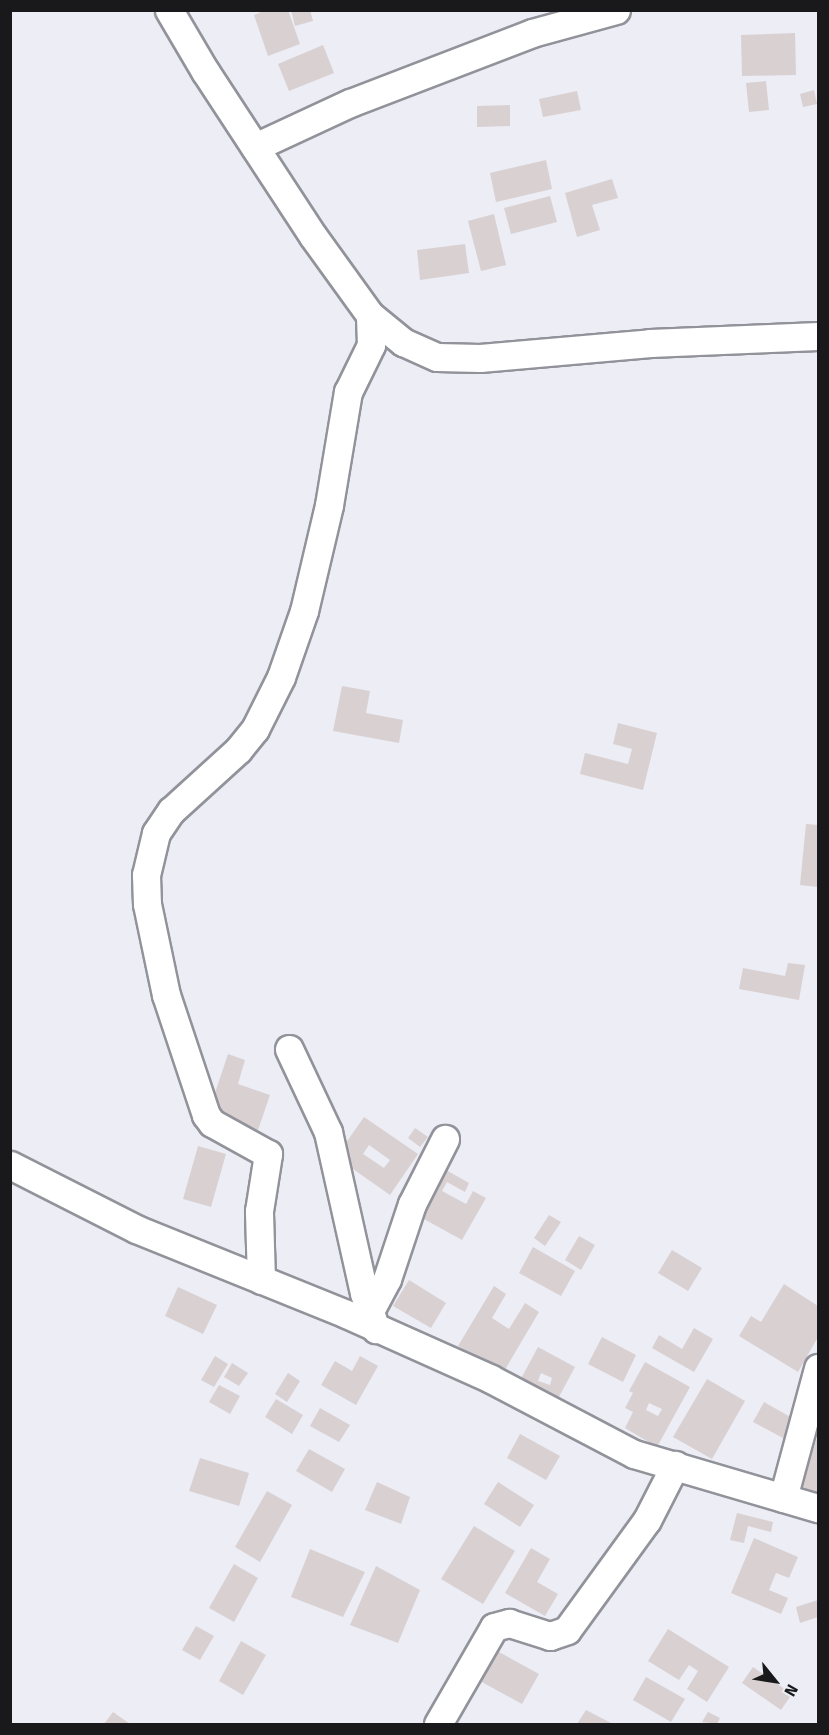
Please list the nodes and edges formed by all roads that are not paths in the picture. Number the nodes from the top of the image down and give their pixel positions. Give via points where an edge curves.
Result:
1 (169, 10) edge
2 (616, 10) edge
3 (255, 147) junction
4 (370, 315) junction
5 (819, 336) edge
6 (289, 1049) dead end
7 (445, 1139) dead end
8 (10, 1165) edge
9 (261, 1280) junction
10 (373, 1320) junction
11 (819, 1368) edge
12 (675, 1465) junction
13 (783, 1498) junction
14 (819, 1508) edge
15 (438, 1725) edge

1 - 3 street
2 - 3 street via 532,33 350,103
3 - 4 street
4 - 5 street via 403,342 437,357 480,358 650,343
4 - 9 street via 370,345 348,392 329,505 304,611 281,677 249,736 224,766 171,811 156,833 146,874 147,904 164,984 206,1115 212,1123 268,1154 260,1194
6 - 10 street via 328,1132
7 - 10 street via 412,1204
8 - 9 street via 136,1229
9 - 10 street
10 - 12 street via 634,1454
11 - 13 street
12 - 13 street
12 - 15 street via 646,1520 567,1630 550,1636 509,1623 494,1627
13 - 14 street

